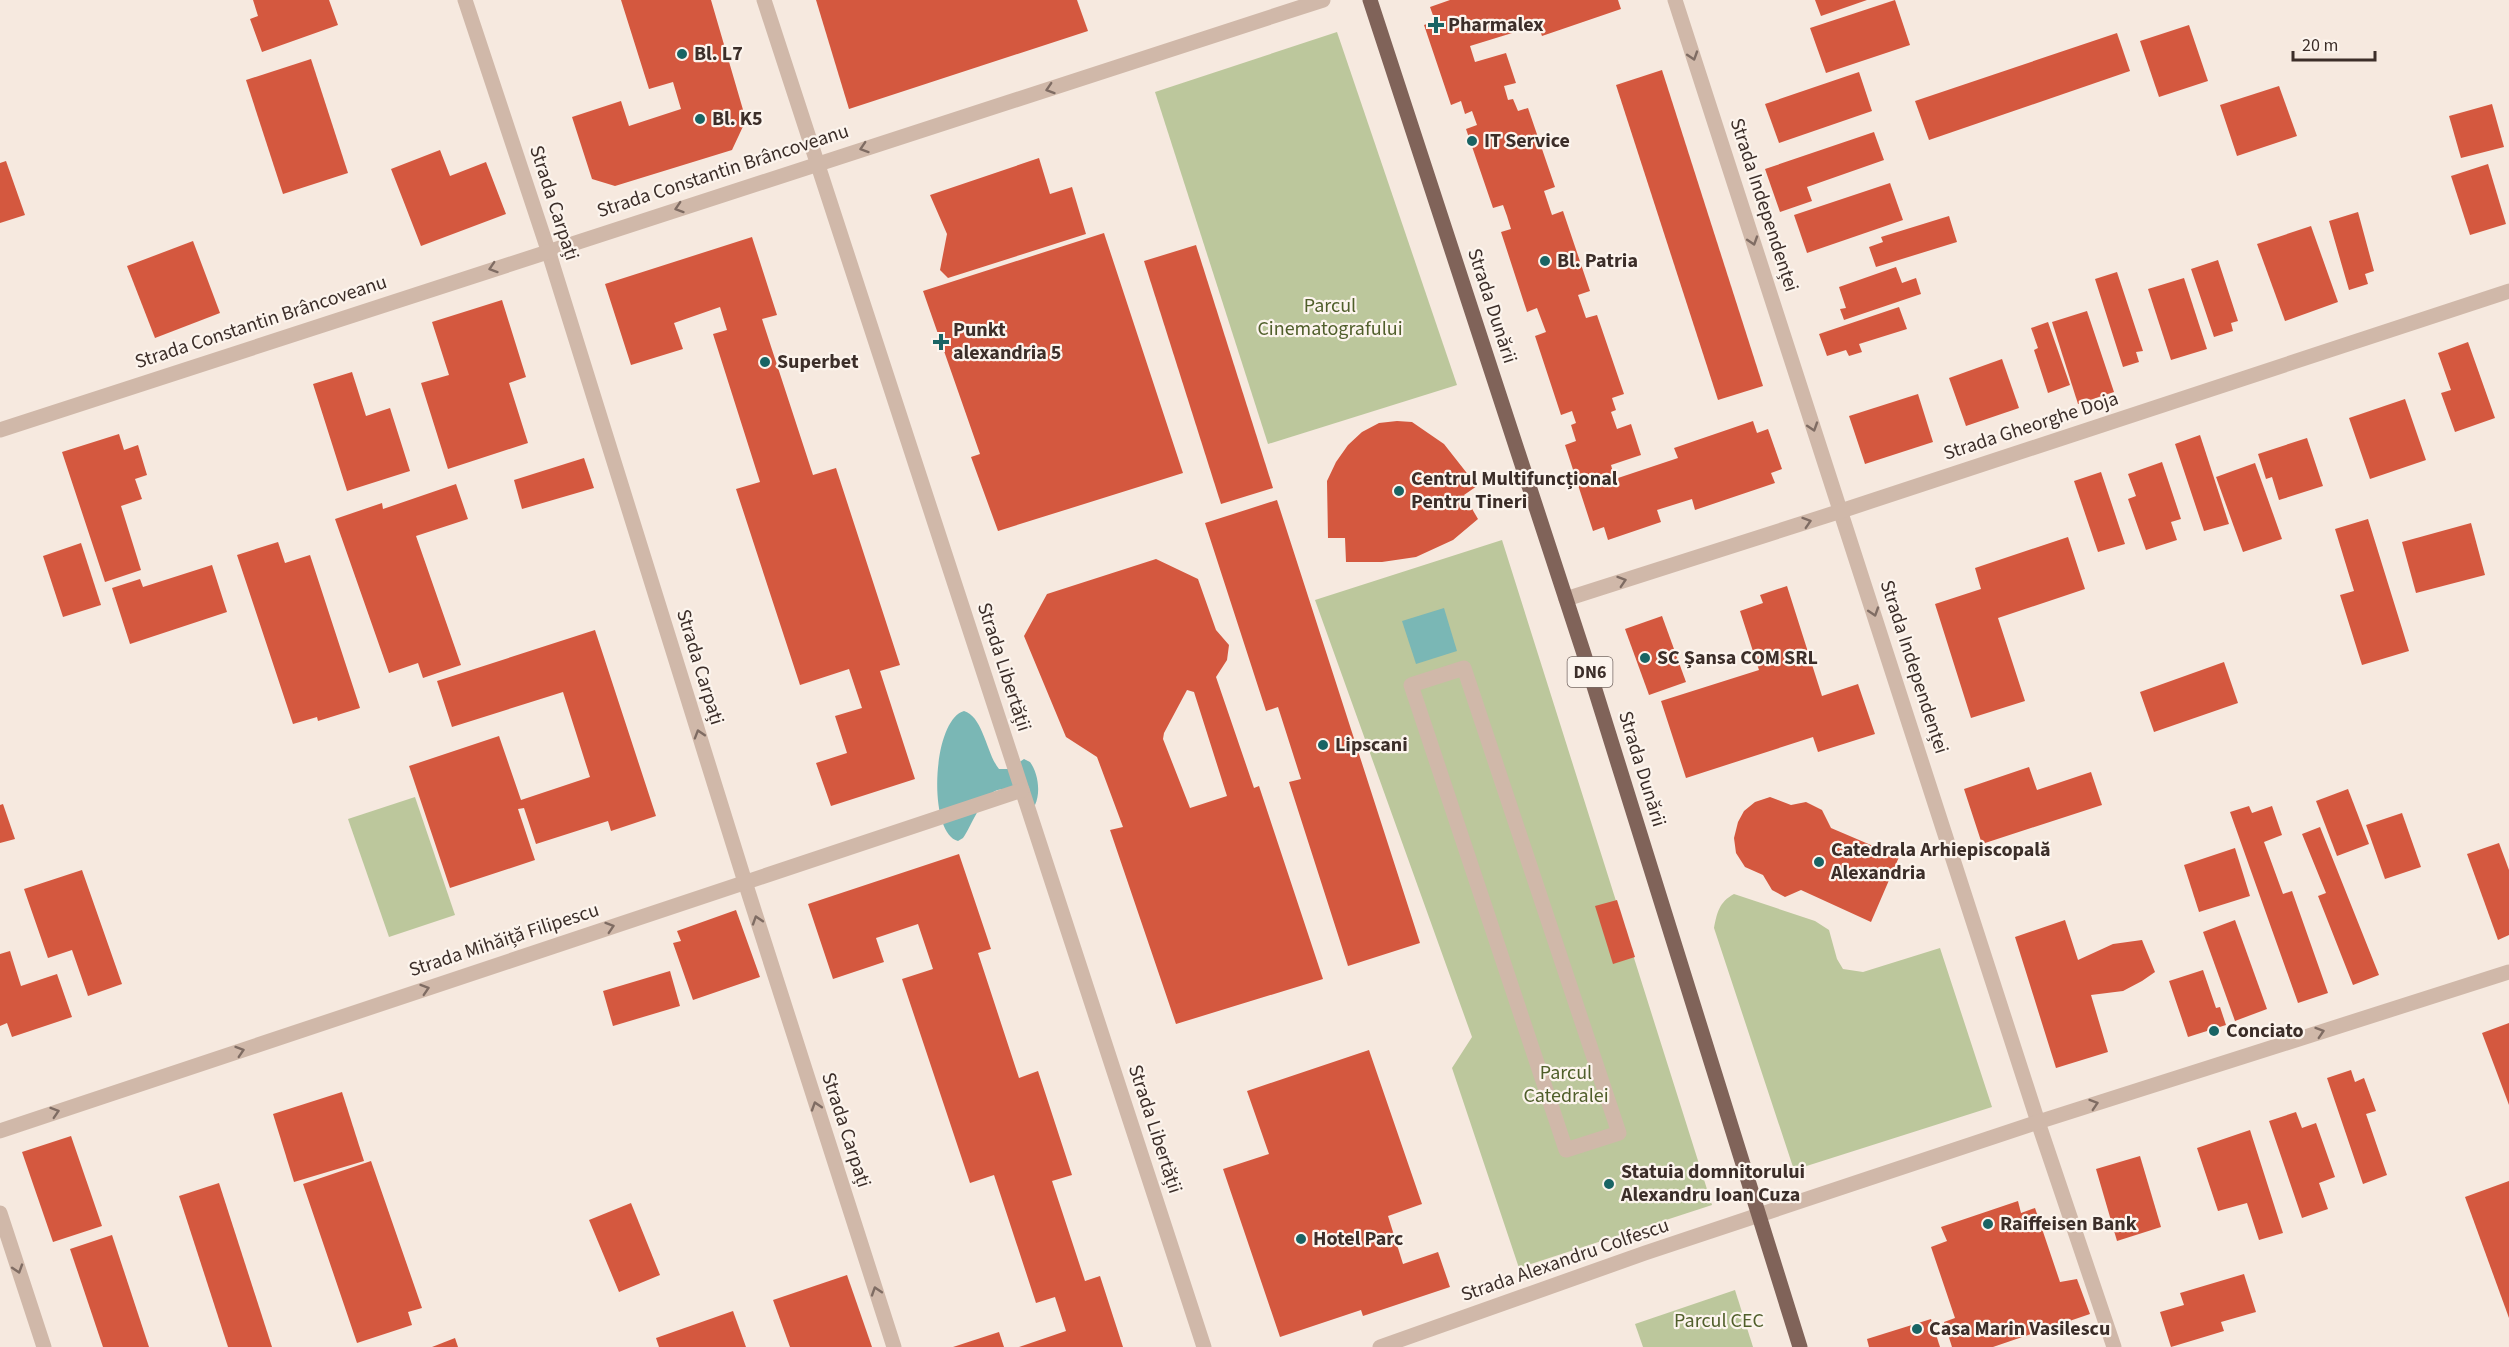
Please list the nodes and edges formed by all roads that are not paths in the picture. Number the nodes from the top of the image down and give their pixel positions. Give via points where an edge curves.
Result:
1 (465, 0) edge
2 (764, 0) edge
3 (1323, 0) edge
4 (1370, 0) edge
5 (1675, 0) edge
6 (817, 163) junction
7 (548, 250) junction
8 (2509, 291) edge
9 (0, 430) edge
10 (1841, 511) junction
11 (1566, 599) junction
12 (1022, 790) junction
13 (745, 882) junction
14 (2509, 972) edge
15 (2038, 1122) junction
16 (0, 1131) edge
17 (1566, 1150) joint
18 (0, 1213) edge
19 (1759, 1216) junction
20 (44, 1347) edge
21 (894, 1347) edge
22 (1204, 1347) edge
23 (1380, 1347) edge
24 (1800, 1347) edge
25 (2114, 1347) edge

1 - 7 street, Strada Carpați
2 - 6 street, Strada Libertății
3 -> 6 street, Strada Constantin Brâncoveanu
4 - 11 main road, Strada Dunării / DN6
5 -> 10 street, Strada Independenței
6 -> 7 street, Strada Constantin Brâncoveanu
6 - 12 street, Strada Libertății
7 -> 9 street, Strada Constantin Brâncoveanu
13 -> 7 street, Strada Carpați
8 - 10 street, Strada Gheorghe Doja
11 -> 10 street, Strada Gheorghe Doja
10 -> 15 street, Strada Independenței
11 - 19 main road, Strada Dunării / DN6
12 - 13 street, Strada Mihăiță Filipescu
12 - 22 street, Strada Libertății
16 -> 13 street, Strada Mihăiță Filipescu
21 -> 13 street, Strada Carpați
15 -> 14 street, Strada Alexandru Colfescu
15 - 19 street, Strada Alexandru Colfescu
15 - 25 street, Strada Independenței
17 - 17 street via 1619,1132 1464,668 1411,685
18 -> 20 street
19 - 23 street, Strada Alexandru Colfescu
19 - 24 main road, Strada Dunării / DN6

